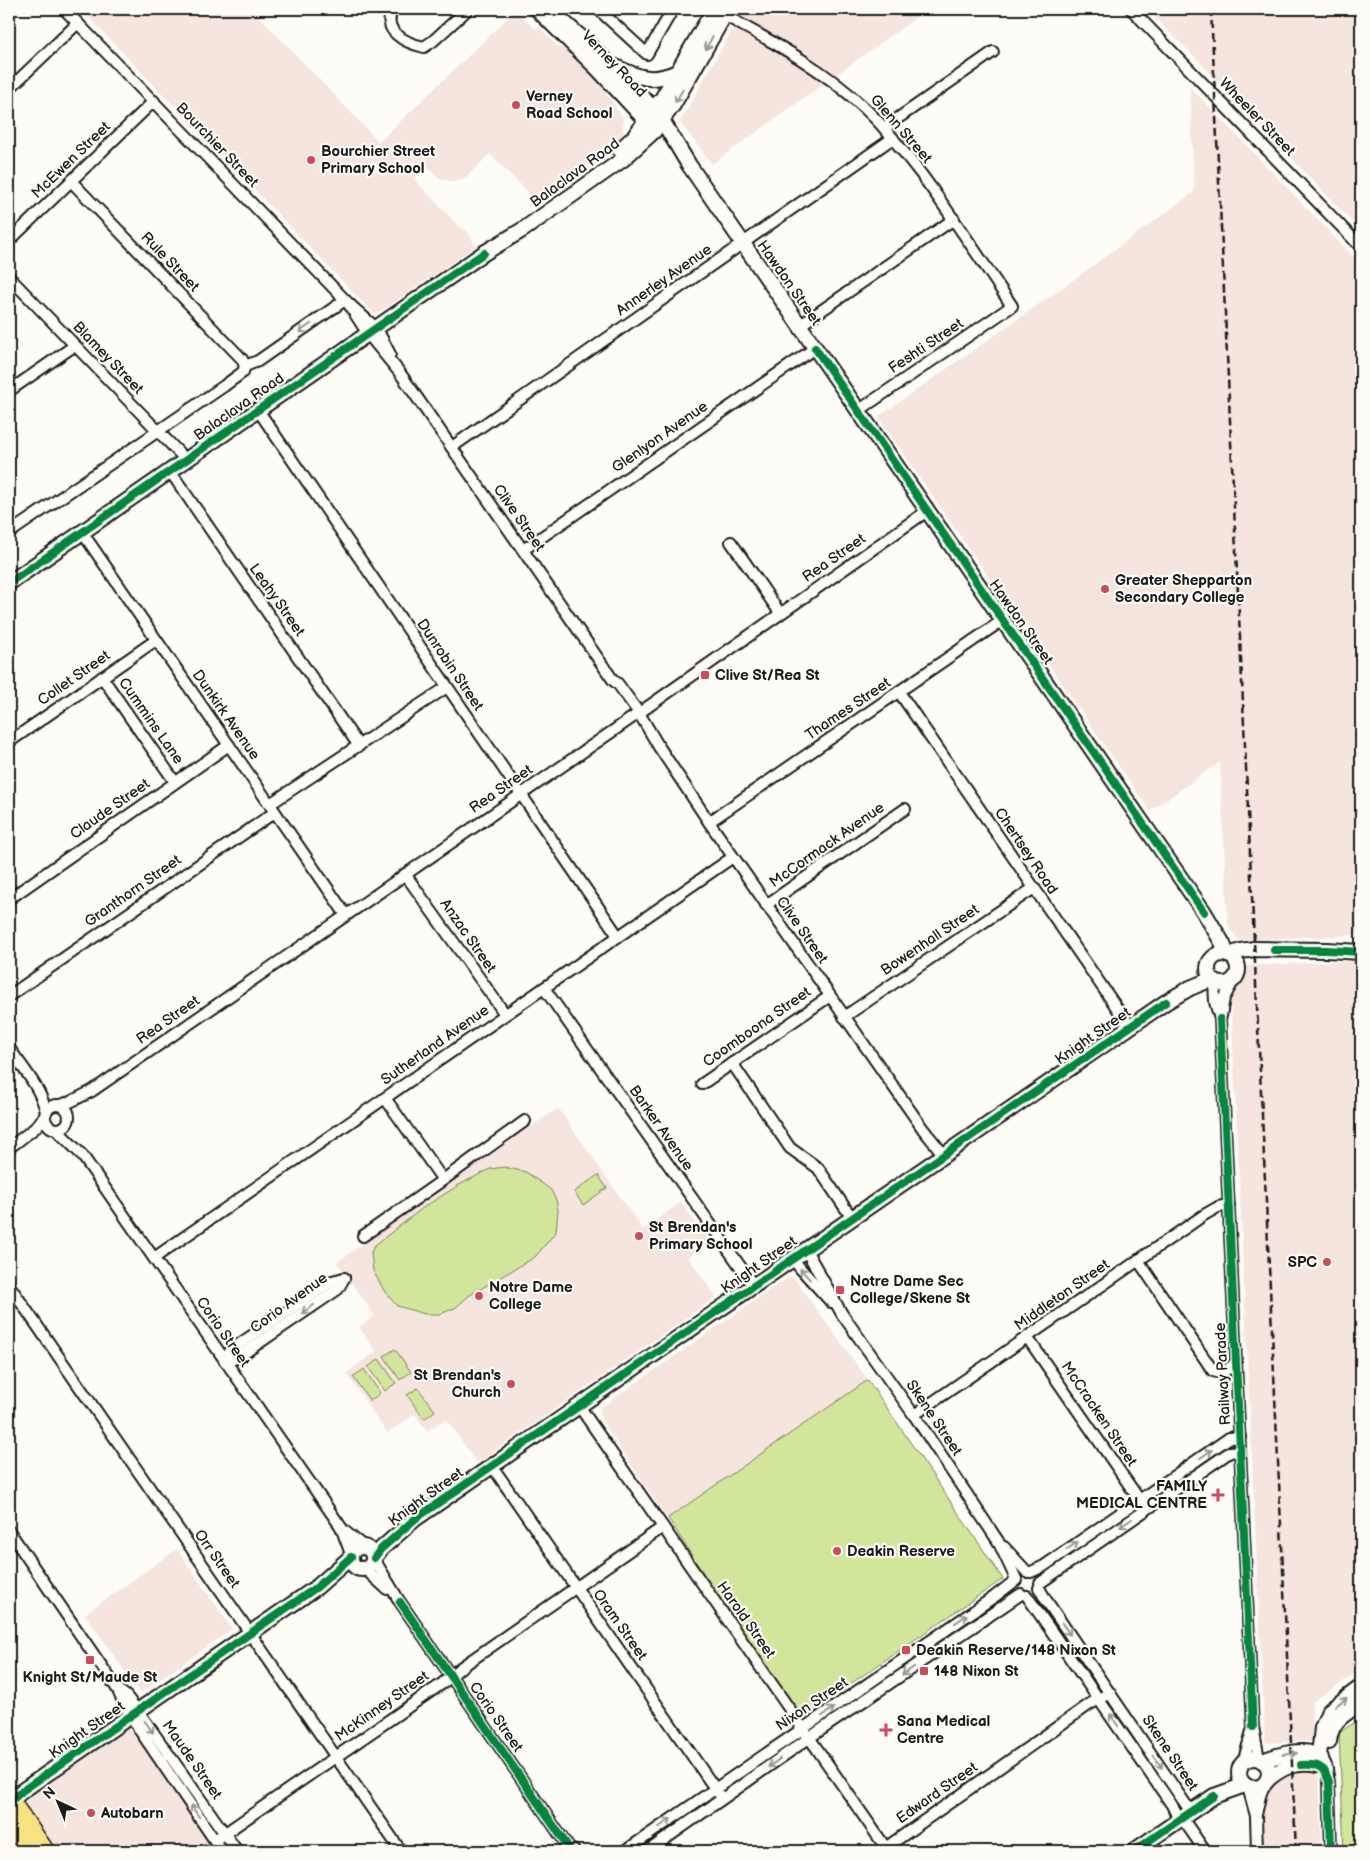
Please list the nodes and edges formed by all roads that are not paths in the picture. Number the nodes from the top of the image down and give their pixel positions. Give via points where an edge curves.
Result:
1 (64, 9) edge
2 (393, 9) edge
3 (468, 9) edge
4 (537, 9) edge
5 (549, 9) edge
6 (598, 9) edge
7 (673, 9) edge
8 (1131, 9) edge
9 (722, 11) edge
10 (78, 23) junction
11 (993, 52) dead end
12 (606, 63) junction
13 (678, 72) junction
14 (9, 89) edge
15 (154, 101) junction
16 (654, 120) junction
17 (884, 128) junction
18 (893, 138) junction
19 (71, 181) junction
20 (954, 219) junction
21 (9, 241) edge
22 (742, 243) junction
23 (1361, 247) edge
24 (9, 277) edge
25 (347, 302) junction
26 (1012, 306) joint
27 (799, 326) junction
28 (372, 332) junction
29 (74, 346) junction
30 (815, 348) junction
31 (245, 366) junction
32 (9, 391) edge
33 (258, 410) junction
34 (858, 411) junction
35 (158, 431) junction
36 (452, 447) junction
37 (186, 460) junction
38 (170, 472) junction
39 (927, 511) junction
40 (82, 532) junction
41 (9, 533) edge
42 (731, 542) dead end
43 (523, 550) junction
44 (9, 582) edge
45 (780, 613) junction
46 (1003, 620) junction
47 (156, 640) junction
48 (102, 677) junction
49 (447, 687) junction
50 (899, 692) junction
51 (636, 715) junction
52 (9, 742) edge
53 (229, 745) junction
54 (359, 746) junction
55 (175, 782) junction
56 (521, 794) junction
57 (272, 808) junction
58 (905, 809) dead end
59 (709, 822) junction
60 (733, 857) junction
61 (406, 874) junction
62 (1034, 888) junction
63 (9, 899) edge
64 (766, 905) junction
65 (1204, 912) junction
66 (346, 915) junction
67 (618, 936) junction
68 (1361, 944) edge
69 (1274, 950) junction
70 (1326, 950) junction
71 (1361, 952) edge
72 (1228, 955) junction
73 (1209, 964) junction
74 (1237, 972) junction
75 (1213, 980) junction
76 (544, 988) junction
77 (9, 996) edge
78 (830, 996) junction
79 (1166, 1002) junction
80 (505, 1014) junction
81 (844, 1017) junction
82 (1220, 1019) junction
83 (1130, 1027) junction
84 (9, 1048) edge
85 (732, 1063) junction
86 (702, 1084) dead end
87 (35, 1085) junction
88 (92, 1091) junction
89 (385, 1098) junction
90 (58, 1105) junction
91 (45, 1114) junction
92 (68, 1118) junction
93 (525, 1121) dead end
94 (54, 1128) junction
95 (13, 1146) edge
96 (82, 1155) junction
97 (942, 1156) junction
98 (443, 1180) junction
99 (1229, 1205) junction
100 (852, 1218) junction
101 (363, 1236) dead end
102 (806, 1250) junction
103 (154, 1258) junction
104 (793, 1258) junction
105 (1138, 1260) junction
106 (9, 1285) edge
107 (754, 1286) junction
108 (842, 1314) junction
109 (1027, 1337) junction
110 (225, 1360) junction
111 (1236, 1362) junction
112 (579, 1406) junction
113 (914, 1415) junction
114 (1240, 1437) junction
115 (1240, 1451) junction
116 (492, 1466) junction
117 (1139, 1500) junction
118 (1146, 1509) junction
119 (663, 1527) junction
120 (9, 1531) edge
121 (998, 1541) junction
122 (363, 1557) junction
123 (1029, 1572) junction
124 (1016, 1580) junction
125 (1039, 1585) junction
126 (576, 1587) junction
127 (1024, 1595) junction
128 (250, 1634) junction
129 (451, 1676) junction
130 (1361, 1687) edge
131 (1110, 1693) junction
132 (1100, 1699) junction
133 (1361, 1703) edge
134 (134, 1713) junction
135 (1253, 1728) junction
136 (803, 1729) junction
137 (809, 1738) junction
138 (335, 1757) junction
139 (1261, 1760) junction
140 (1321, 1763) junction
141 (1241, 1765) junction
142 (1266, 1781) junction
143 (1247, 1786) junction
144 (714, 1789) junction
145 (1214, 1796) junction
146 (723, 1800) junction
147 (9, 1801) edge
148 (1184, 1816) junction
149 (1256, 1816) junction
150 (9, 1822) edge
151 (225, 1833) junction
152 (215, 1840) junction
153 (571, 1850) edge
154 (884, 1850) edge
155 (29, 1851) edge
156 (45, 1851) edge
157 (222, 1851) edge
158 (237, 1851) edge
159 (400, 1851) edge
160 (625, 1851) edge
161 (648, 1851) edge
162 (1134, 1851) edge
163 (1205, 1851) edge
164 (1257, 1851) edge
165 (1331, 1851) edge

1 - 10 street, Bourchier Street
2 - 3 street via 389,23 392,30 414,45 424,47
4 - 16 street, Verney Road
5 - 12 street, Verney Road
6 - 7 street via 647,54
8 - 23 street, Wheeler Street
9 - 13 street
9 -> 16 street via 674,105
9 - 17 street, Glenn Street via 836,83
10 - 14 street
10 - 15 street, Bourchier Street
11 - 17 street
12 - 13 street via 649,79
12 - 16 street, Verney Road
13 - 16 street
15 - 19 street, McEwen Street
15 - 25 street, Bourchier Street
16 - 22 street, Hawdon Street
16 - 28 street, Balaclava Road via 627,145 516,224 484,253
17 - 18 street, Glenn Street
18 - 20 street, Glenn Street
18 - 22 street, Annerley Avenue
19 - 21 street, McEwen Street
19 - 31 street, Rule Street via 242,359
20 - 26 street, Glenn Street
20 - 27 street
22 - 27 street, Hawdon Street
22 - 36 street, Annerley Avenue
24 - 29 street, Blamey Street
25 - 28 street, Bourchier Street
25 -> 31 street, Balaclava Road via 258,361
26 - 34 street, Feshti Street
27 - 30 street, Hawdon Street
28 - 33 street, Balaclava Road
28 - 36 street, Clive Street
29 - 32 street
29 - 35 street, Blamey Street
30 - 34 street, Hawdon Street
30 - 43 street, Glenlyon Avenue
31 - 35 street, Balaclava Road via 243,372
33 - 37 street, Balaclava Road
33 - 49 street, Dunrobin Street
34 - 39 street, Hawdon Street
35 - 37 street, Blamey Street
35 - 41 street, Balaclava Road
36 - 43 street, Clive Street
37 - 38 street, Balaclava Road
38 - 40 street, Balaclava Road
38 - 54 street, Leahy Street
39 - 45 street, Rea Street
39 - 46 street, Hawdon Street
40 - 44 street, Balaclava Road
40 - 47 street, Dunkirk Avenue
42 - 45 street
43 - 51 street, Clive Street via 618,684
45 - 51 street, Rea Street
46 - 50 street, Thames Street
46 - 65 street, Hawdon Street
47 - 48 street, Collet Street
47 - 53 street, Dunkirk Avenue
48 - 52 street, Collet Street
48 - 55 street, Cummins Lane
49 - 54 street, Granthorn Street
49 - 56 street, Dunrobin Street
50 - 59 street, Thames Street
50 - 62 street, Chertsey Road
51 - 56 street, Rea Street
51 - 59 street, Clive Street
53 - 55 street, Claude Street
53 - 57 street, Dunkirk Avenue
54 - 57 street, Granthorn Street
55 - 63 street, Claude Street
56 - 61 street, Rea Street
56 - 67 street, Dunrobin Street
57 - 66 street, Dunkirk Avenue
57 - 77 street, Granthorn Street
58 - 64 street, McCormack Avenue
59 - 60 street, Clive Street
60 - 64 street, Clive Street
60 - 67 street, Sutherland Avenue
61 - 66 street, Rea Street
61 - 80 street, Anzac Street
62 - 81 street, Bowenhall Street
62 - 83 street, Chertsey Road
64 - 78 street, Clive Street
65 - 72 street, Hawdon Street
65 - 73 street, Hawdon Street via 1211,935
66 - 88 street, Rea Street
67 - 76 street, Sutherland Avenue
68 - 70 street
69 - 70 street
69 - 72 street via 1254,949
69 - 74 street via 1247,958
70 - 71 street
72 - 73 street via 1215,956
72 - 74 street via 1235,960
73 - 75 street
73 - 79 street, Knight Street
74 - 75 street via 1226,984
74 - 82 street, Railway Parade via 1224,998
75 - 79 street, Knight Street via 1196,984
75 - 82 street, Railway Parade
76 - 80 street, Sutherland Avenue
76 - 107 street, Barker Avenue
78 - 81 street, Clive Street
78 - 85 street, Coomboona Street
79 - 83 street, Knight Street
80 - 89 street, Sutherland Avenue
81 - 97 street, Clive Street
82 - 99 street, Railway Parade
83 - 97 street, Knight Street
84 - 87 street
85 - 86 street, Coomboona Street
85 - 100 street via 790,1148 818,1168
87 - 90 street
87 - 91 street
88 - 90 street, Rea Street
88 - 92 street, Rea Street
89 - 98 street
89 - 103 street, Sutherland Avenue
90 - 91 street via 50,1107
90 - 92 street via 66,1109
91 - 94 street via 47,1123
91 - 95 street via 35,1128
92 - 94 street via 63,1127
92 - 96 street, Corio Street
93 - 98 street
94 - 95 street via 36,1133
94 - 96 street, Corio Street
96 - 103 street, Corio Street
97 - 100 street, Knight Street
98 - 101 street
99 - 105 street, Middleton Street via 1211,1211
99 - 111 street, Railway Parade
100 - 102 street, Knight Street
102 - 104 street, Knight Street
102 - 108 street, Skene Street
103 - 110 street, Corio Street
104 - 107 street, Knight Street
108 -> 104 street, Skene Street
105 - 109 street, Middleton Street
105 - 111 street via 1213,1371 1220,1373
106 - 128 street, Orr Street
107 - 112 street, Knight Street
108 - 113 street, Skene Street
109 - 113 street, Middleton Street
109 - 117 street, McCracken Street
110 -> 110 street, Corio Avenue via 231,1350 332,1281 344,1278 338,1289 245,1353
110 - 122 street, Corio Street
111 - 114 street, Railway Parade
112 - 116 street, Knight Street
112 - 119 street, Harold Street
113 - 121 street, Skene Street
114 - 115 street, Railway Parade
117 -> 114 street via 1229,1438
115 - 118 street via 1230,1452
115 - 135 street, Railway Parade
116 - 122 street, Knight Street
116 - 126 street, Oram Street
117 - 118 street, McCracken Street
123 -> 117 street via 1044,1566
118 -> 125 street
119 - 126 street, McKinney Street
119 - 136 street, Harold Street
120 - 134 street, Maude Street
121 - 123 street, Skene Street
121 - 124 street, Skene Street
122 - 128 street, Knight Street via 350,1570 317,1588
122 - 129 street, Corio Street via 400,1602
123 - 124 street via 1020,1574
123 - 125 street via 1037,1576
124 - 127 street via 1016,1588
136 -> 124 street, Nixon Street
125 - 127 street via 1033,1595
125 -> 131 street, Skene Street
126 - 129 street, McKinney Street
126 - 144 street, Oram Street
127 - 132 street, Skene Street
127 -> 137 street, Nixon Street
128 - 134 street, Knight Street
128 - 138 street, Orr Street
129 - 138 street, McKinney Street
129 - 153 street, Corio Street
140 -> 130 street via 1322,1728 1329,1711
131 - 132 street, Edward Street
131 -> 148 street, Skene Street
148 -> 132 street, Skene Street via 1172,1805
132 - 154 street, Edward Street
133 - 140 street via 1335,1723
134 - 147 street, Knight Street
134 -> 151 street, Maude Street
152 -> 134 street, Maude Street
135 - 139 street, Railway Parade
135 - 141 street, Railway Parade
136 - 137 street, Harold Street
136 - 144 street, Nixon Street
137 -> 146 street, Nixon Street
137 - 154 street, Harold Street
138 - 151 street, McKinney Street
138 - 159 street, Orr Street
139 -> 140 street via 1304,1753
139 - 141 street via 1250,1758
139 - 142 street via 1268,1767
140 - 142 street via 1285,1766
140 - 165 street via 1329,1782
141 - 143 street via 1240,1777
141 - 145 street
142 - 143 street via 1258,1787
142 - 149 street
143 - 145 street
143 - 149 street
144 - 146 street, Oram Street
160 -> 144 street, Nixon Street
145 - 148 street
146 - 161 street, Nixon Street
147 - 156 highway
148 - 162 street
148 - 163 street, Skene Street
149 - 164 street
150 - 155 highway
151 - 152 street, McKinney Street
151 - 158 street, Maude Street
152 - 157 street, Maude Street

